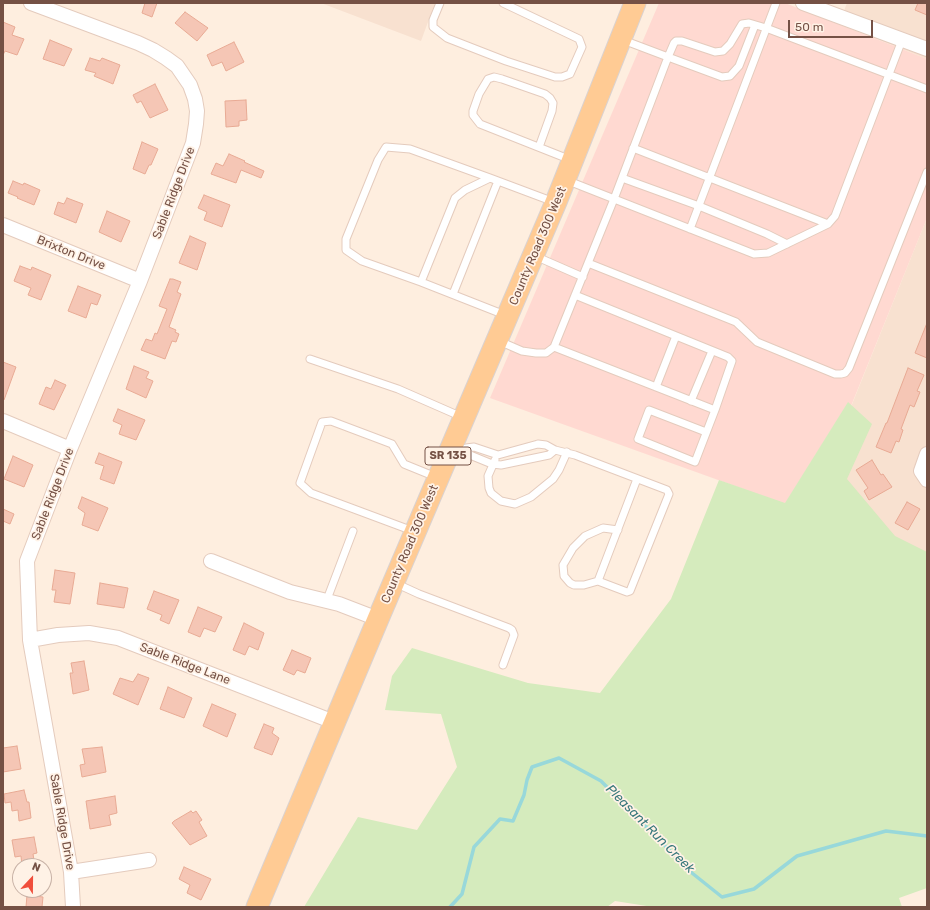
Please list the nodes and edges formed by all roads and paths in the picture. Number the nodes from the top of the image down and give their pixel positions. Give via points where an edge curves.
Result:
1 (31, 3) edge
2 (440, 3) edge
3 (503, 3) edge
4 (635, 3) edge
5 (776, 3) edge
6 (803, 3) edge
7 (829, 8) edge
8 (755, 25) junction
9 (766, 28) junction
10 (621, 39) junction
11 (902, 40) junction
12 (927, 49) edge
13 (668, 58) junction
14 (889, 75) junction
15 (927, 89) edge
16 (539, 147) junction
17 (634, 148) junction
18 (573, 160) junction
19 (927, 172) edge
20 (622, 178) junction
21 (709, 178) junction
22 (494, 180) junction
23 (565, 180) junction
24 (614, 199) junction
25 (556, 202) junction
26 (699, 206) junction
27 (828, 224) junction
28 (3, 225) edge
29 (690, 229) junction
30 (787, 244) junction
31 (534, 255) junction
32 (588, 263) junction
33 (583, 276) junction
34 (140, 281) junction
35 (421, 282) junction
36 (453, 294) junction
37 (575, 296) junction
38 (508, 316) junction
39 (676, 336) junction
40 (497, 341) junction
41 (554, 347) junction
42 (712, 351) junction
43 (310, 359) dead end
44 (656, 387) junction
45 (691, 401) junction
46 (715, 410) junction
47 (464, 418) junction
48 (3, 421) edge
49 (706, 432) junction
50 (460, 445) junction
51 (70, 449) junction
52 (555, 450) junction
53 (567, 452) junction
54 (927, 454) edge
55 (498, 455) junction
56 (492, 464) junction
57 (924, 475) edge
58 (438, 478) junction
59 (637, 479) junction
60 (618, 530) junction
61 (353, 532) dead end
62 (415, 532) junction
63 (211, 561) dead end
64 (598, 581) junction
65 (393, 582) junction
66 (326, 602) junction
67 (378, 619) junction
68 (30, 640) junction
69 (503, 666) dead end
70 (334, 722) junction
71 (149, 860) dead end
72 (71, 872) junction
73 (73, 907) edge
74 (257, 907) edge

1 - 34 street, Sable Ridge Drive via 153,50 177,66 190,85 197,111 193,143
2 - 3 lane via 433,27 448,38 556,77 570,74 582,47 579,38
4 - 10 main road, County Road 300 West / SR 135
5 - 9 lane
6 - 7 street
7 - 11 street
8 - 9 lane
8 - 13 lane via 742,24 723,51 715,52 676,41
8 - 13 lane via 739,66 730,76 722,77
9 - 14 lane
9 - 21 lane
10 - 13 lane
10 - 18 main road, County Road 300 West / SR 135
11 - 12 street
11 - 14 lane
13 - 17 lane
14 - 15 lane
14 - 27 lane via 835,216
16 - 16 lane via 480,124 473,116 479,94 488,79 502,79 550,98 553,104 552,111
16 - 18 lane
17 - 20 lane
17 - 21 lane
18 - 23 main road, County Road 300 West / SR 135
19 - 32 lane via 845,373 835,374 757,342 736,322
20 - 24 lane
20 - 26 lane
21 - 26 lane
21 - 27 lane
22 - 25 lane
22 - 35 lane via 466,190 455,198
22 - 35 lane via 410,149 386,147 378,160 346,239 346,250 362,261
22 - 36 lane
23 - 24 lane
23 - 25 main road, County Road 300 West / SR 135
24 - 29 lane
24 - 32 lane
25 - 31 main road, County Road 300 West / SR 135
26 - 29 lane
26 - 30 lane
27 - 30 lane
28 - 34 street, Brixton Drive
29 - 30 lane via 754,254 768,253
31 - 33 lane
31 - 38 main road, County Road 300 West / SR 135
32 - 33 lane
33 - 37 lane
34 - 51 street, Sable Ridge Drive
35 - 36 lane
36 - 38 lane
37 - 39 lane
37 - 41 lane
38 - 40 main road, County Road 300 West / SR 135
39 - 42 lane
39 - 44 lane
40 - 41 lane via 522,351 536,353 546,353
40 - 47 main road, County Road 300 West / SR 135
41 - 44 lane
42 - 45 lane
42 - 46 lane via 732,361
43 - 47 lane via 398,389
44 - 45 lane
45 - 46 lane
46 - 49 lane
47 - 50 main road, County Road 300 West / SR 135
48 - 51 street
49 - 49 lane via 695,462 638,439 649,410
50 - 55 lane
50 - 56 lane via 470,455
50 - 58 main road, County Road 300 West / SR 135
51 - 68 street, Sable Ridge Drive via 27,561
52 - 53 lane
52 - 55 lane via 538,444
52 - 56 lane via 549,455 516,463
53 - 56 lane via 553,479 531,497 515,504 501,501 491,493 488,476
53 - 59 lane
54 - 57 street
55 - 56 lane
58 - 62 main road, County Road 300 West / SR 135
58 - 62 lane via 404,464 392,444 331,421 322,422 300,483 311,492
59 - 60 lane
59 - 64 lane via 667,490 669,494 630,591
60 - 64 lane
60 - 64 lane via 603,528 585,536 573,548 564,565 564,576 574,585
61 - 66 lane
62 - 65 main road, County Road 300 West / SR 135
63 - 66 street via 290,592
65 - 67 main road, County Road 300 West / SR 135
65 - 69 lane via 512,630 514,635
66 - 67 street via 339,604
67 - 70 main road, County Road 300 West / SR 135
68 - 70 street, Sable Ridge Lane via 84,634 118,638
68 - 72 street, Sable Ridge Drive
70 - 74 main road, County Road 300 West / SR 135
71 - 72 street
72 - 73 street, Sable Ridge Drive

